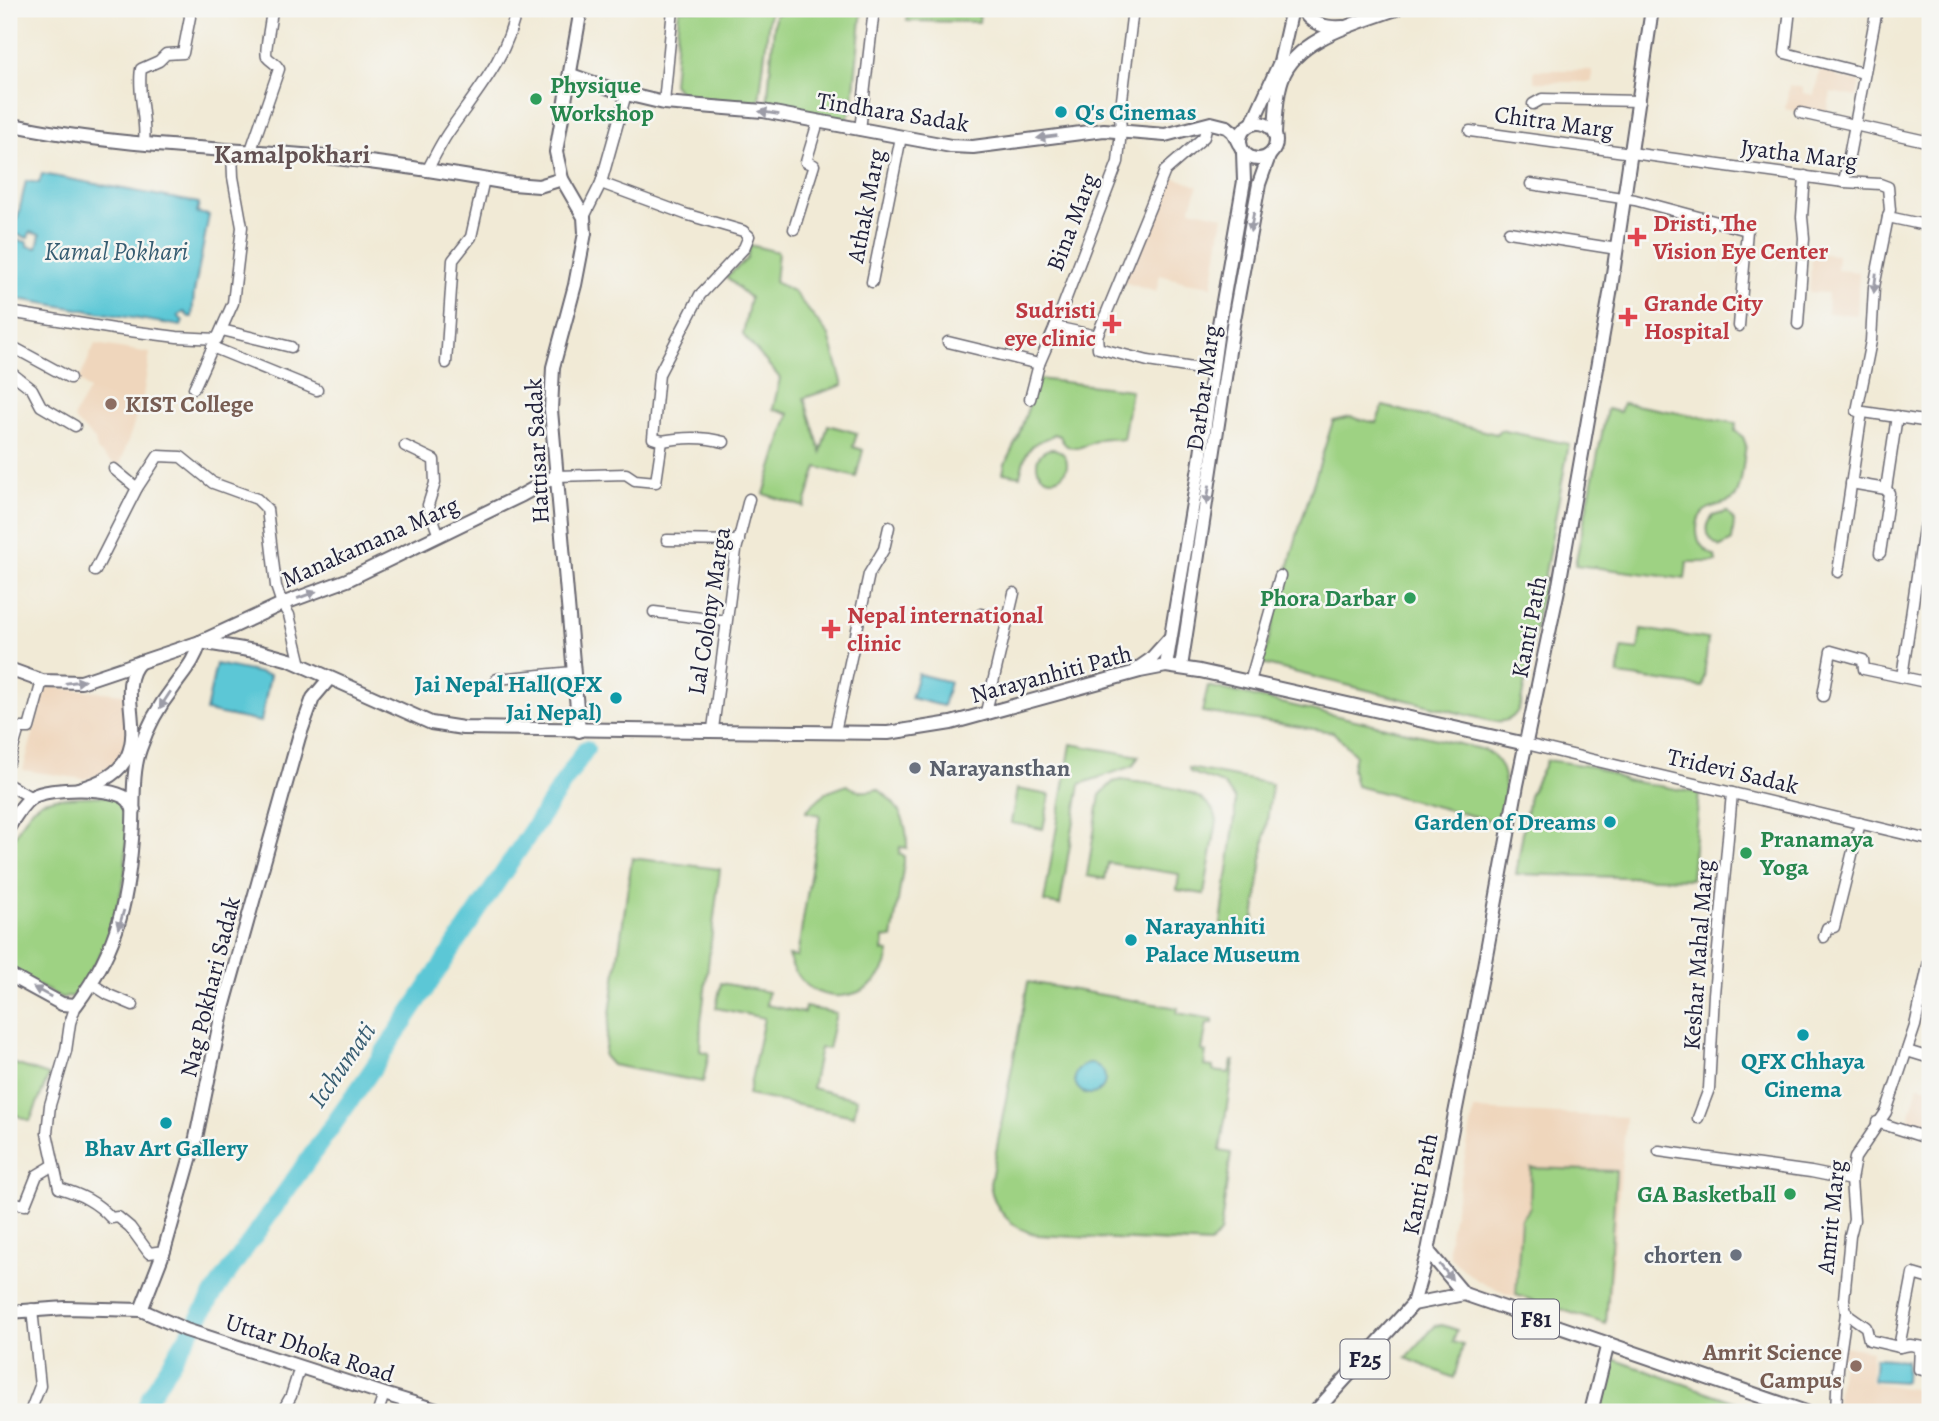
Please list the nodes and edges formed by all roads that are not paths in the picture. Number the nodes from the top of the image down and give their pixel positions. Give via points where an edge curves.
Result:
1 (184, 9) edge
2 (272, 9) edge
3 (516, 9) edge
4 (581, 9) edge
5 (673, 9) edge
6 (874, 9) edge
7 (1133, 9) edge
8 (1292, 9) edge
9 (1302, 9) edge
10 (1396, 9) edge
11 (1653, 9) edge
12 (1790, 9) edge
13 (1877, 9) edge
14 (1347, 27) junction
15 (1863, 74) junction
16 (571, 75) junction
17 (626, 94) junction
18 (1640, 101) junction
19 (664, 103) junction
20 (1533, 104) dead end
21 (1801, 113) dead end
22 (818, 122) junction
23 (9, 124) edge
24 (1209, 124) junction
25 (1252, 124) junction
26 (1855, 124) junction
27 (860, 130) junction
28 (1121, 130) junction
29 (1470, 131) dead end
30 (1275, 134) junction
31 (901, 137) junction
32 (1930, 142) edge
33 (144, 144) junction
34 (1241, 148) junction
35 (232, 152) junction
36 (250, 153) junction
37 (1632, 154) junction
38 (1269, 156) junction
39 (427, 171) junction
40 (1805, 176) junction
41 (484, 179) junction
42 (562, 179) junction
43 (1844, 182) junction
44 (601, 183) junction
45 (1531, 184) dead end
46 (1625, 198) junction
47 (584, 217) junction
48 (1888, 217) junction
49 (1930, 226) edge
50 (794, 229) dead end
51 (1509, 232) dead end
52 (1617, 249) junction
53 (872, 282) dead end
54 (9, 312) edge
55 (1798, 324) dead end
56 (1739, 326) dead end
57 (1055, 327) junction
58 (1097, 336) junction
59 (217, 339) junction
60 (948, 342) dead end
61 (9, 345) edge
62 (291, 347) dead end
63 (446, 363) dead end
64 (1039, 364) junction
65 (9, 370) edge
66 (1212, 371) junction
67 (70, 378) dead end
68 (194, 388) dead end
69 (317, 390) dead end
70 (1030, 400) dead end
71 (1861, 412) junction
72 (1897, 416) junction
73 (1930, 422) edge
74 (75, 426) dead end
75 (662, 441) junction
76 (724, 442) dead end
77 (405, 446) dead end
78 (114, 469) dead end
79 (556, 476) junction
80 (1851, 483) junction
81 (137, 488) junction
82 (1886, 489) junction
83 (749, 499) dead end
84 (889, 527) dead end
85 (1924, 528) dead end
86 (439, 536) junction
87 (667, 540) dead end
88 (739, 541) junction
89 (1881, 553) dead end
90 (95, 571) dead end
91 (1838, 572) dead end
92 (1280, 576) dead end
93 (1014, 593) dead end
94 (282, 604) junction
95 (654, 612) dead end
96 (981, 614) dead end
97 (726, 621) junction
98 (1008, 621) junction
99 (1171, 636) junction
100 (1186, 638) junction
101 (200, 642) junction
102 (140, 661) junction
103 (301, 665) junction
104 (1166, 666) junction
105 (1181, 667) junction
106 (9, 670) edge
107 (573, 672) junction
108 (1131, 674) junction
109 (1221, 675) junction
110 (1902, 677) junction
111 (329, 678) junction
112 (496, 678) dead end
113 (42, 681) junction
114 (1250, 682) junction
115 (1930, 683) edge
116 (1823, 696) dead end
117 (986, 712) junction
118 (713, 729) junction
119 (579, 731) junction
120 (835, 732) junction
121 (137, 742) junction
122 (1526, 744) junction
123 (9, 762) edge
124 (9, 785) edge
125 (78, 789) junction
126 (1732, 793) junction
127 (32, 798) junction
128 (134, 810) junction
129 (1860, 823) junction
130 (9, 827) edge
131 (1930, 839) edge
132 (1824, 937) dead end
133 (1930, 958) edge
134 (9, 975) edge
135 (92, 984) junction
136 (76, 1005) junction
137 (133, 1005) dead end
138 (1906, 1051) junction
139 (1930, 1058) edge
140 (1698, 1118) dead end
141 (1877, 1122) junction
142 (1930, 1139) edge
143 (1659, 1151) dead end
144 (52, 1167) junction
145 (1851, 1180) junction
146 (9, 1202) edge
147 (164, 1251) junction
148 (1428, 1251) junction
149 (1930, 1279) edge
150 (1464, 1294) junction
151 (1413, 1304) junction
152 (33, 1309) junction
153 (141, 1310) junction
154 (9, 1312) edge
155 (1846, 1313) junction
156 (1608, 1343) junction
157 (1899, 1347) junction
158 (1925, 1348) edge
159 (300, 1367) junction
160 (1930, 1372) edge
161 (384, 1394) junction
162 (30, 1412) edge
163 (282, 1412) edge
164 (377, 1412) edge
165 (469, 1412) edge
166 (1315, 1412) edge
167 (1591, 1412) edge
168 (1806, 1412) edge
169 (1836, 1412) edge

1 - 33 street via 190,17 183,53 166,54 141,69
2 - 36 street via 265,52 279,69
3 - 39 street via 486,82 446,135
4 - 16 main road
5 - 19 street
6 - 27 street
7 - 28 street, Bina Marg
8 - 25 main road via 1280,62
9 - 14 main road via 1317,24
10 - 14 main road
11 - 18 main road, Kanti Path
12 - 15 street via 1785,53
13 - 15 street
14 - 30 main road via 1310,45 1292,60 1281,80
15 - 26 street
16 - 17 main road, Tindhara Sadak
16 - 42 main road via 556,152
17 - 19 main road, Tindhara Sadak
17 - 44 street
18 - 20 street via 1542,99
18 - 37 main road, Kanti Path
22 -> 19 main road, Tindhara Sadak via 763,111
21 - 26 street
22 - 27 main road, Tindhara Sadak
22 - 50 street via 806,162 814,165
23 - 33 main road
24 - 28 main road, Tindhara Sadak via 1165,135
24 - 34 main road via 1227,127
24 - 58 street via 1204,137 1165,170
25 - 30 main road via 1268,126
25 - 34 main road via 1244,130
26 - 32 street
26 - 43 street
27 - 31 main road, Tindhara Sadak
28 -> 31 main road, Tindhara Sadak via 973,146
28 - 57 street, Bina Marg via 1118,162
29 - 37 street, Chitra Marg
30 - 38 main road via 1276,144
31 - 53 street, Athak Marg
33 - 35 main road
34 - 38 main road via 1258,160
34 - 66 main road, Darbar Marg via 1244,181
35 - 36 main road
35 - 59 street via 242,227 233,303
36 - 39 main road
37 - 40 street, Jyatha Marg
37 - 46 main road, Kanti Path
38 -> 100 main road, Darbar Marg via 1259,184 1233,325
39 - 41 main road
40 - 43 street, Jyatha Marg
40 - 55 street
41 - 42 main road via 539,186
41 - 63 street via 471,237 453,260
42 - 47 main road
43 - 48 street, Jyatha Marg via 1888,187
44 - 47 street
44 - 75 street via 743,230 749,236 744,248 700,295 659,374 653,438
45 - 46 street
46 - 52 main road, Kanti Path
46 - 56 street via 1747,230
47 - 79 main road, Hattisar Sadak via 575,285 552,374
48 - 49 street
48 -> 71 street via 1874,287 1871,341 1857,411
51 - 52 street
52 - 122 main road, Kanti Path via 1559,584
54 - 59 street
57 - 58 street
57 - 64 street, Bina Marg
58 - 66 street via 1098,348
59 - 62 street
59 - 68 street
59 - 69 street
60 - 64 street
61 - 67 street
64 - 70 street, Bina Marg
65 - 74 street via 32,389 41,406
66 - 99 main road, Darbar Marg
71 - 72 street
71 - 80 street
72 - 73 street
72 - 82 street
75 - 76 street via 685,437
75 - 79 street via 656,482 626,474
77 - 86 street via 434,460 435,483 428,505
78 - 81 street
79 - 86 main road, Manakamana Marg
79 - 107 main road, Hattisar Sadak
80 - 82 street
80 - 91 street
81 - 90 street
81 - 94 street via 158,456 180,457 213,483 257,499 267,509 274,577
82 - 89 street
83 - 88 street, Lal Colony Marga
84 - 120 street via 884,549 869,574
85 - 110 street
94 -> 86 main road, Manakamana Marg via 347,580
87 - 88 street
88 - 97 street, Lal Colony Marga
92 - 114 street
93 - 98 street
94 - 101 main road, Manakamana Marg
94 - 103 street
95 - 97 street
96 - 98 street
97 - 118 street, Lal Colony Marga
98 - 117 street
99 - 104 main road, Darbar Marg
99 - 108 main road
100 - 105 main road, Darbar Marg
100 - 109 main road via 1192,657
101 - 102 main road, Manakamana Marg
101 - 103 main road, Narayanhiti Path via 261,652
101 -> 121 main road via 196,655
113 -> 102 main road, Manakamana Marg via 81,682
102 - 121 main road via 130,685
103 - 111 main road, Narayanhiti Path
104 - 105 main road, Narayanhiti Path
104 - 108 main road, Narayanhiti Path
105 - 109 main road, Narayanhiti Path
106 - 113 main road, Manakamana Marg
107 - 112 street
107 - 119 main road, Hattisar Sadak
108 - 117 main road, Narayanhiti Path
109 - 114 main road, Narayanhiti Path
110 - 115 street
110 - 116 street via 1864,669 1863,660 1831,651
111 - 119 main road, Narayanhiti Path via 431,723
111 - 147 main road, Nag Pokhari Sadak via 313,698 293,758 223,1008 196,1138
113 - 123 street via 29,728 19,728
114 - 122 main road, Narayanhiti Path
117 - 120 main road, Narayanhiti Path via 928,728
118 - 119 main road, Narayanhiti Path
118 - 120 main road, Narayanhiti Path
121 - 125 main road via 109,777
121 - 128 main road
122 - 126 street, Tridevi Sadak
122 - 148 main road, Kanti Path
124 - 127 street
125 - 127 main road via 44,792
125 - 128 main road via 120,795
126 - 129 street, Tridevi Sadak
126 - 140 street, Keshar Mahal Marg via 1709,1089
127 - 130 main road
128 -> 135 main road via 122,915
129 - 131 street, Tridevi Sadak
129 - 132 street via 1834,927 1827,928
133 - 138 street, Amrit Marg
136 -> 134 main road via 62,1004
135 - 136 main road
135 - 137 street
136 - 144 street via 50,1105 47,1133
138 - 139 street
138 - 141 street, Amrit Marg via 1886,1112
141 - 142 street
141 - 145 street, Amrit Marg via 1854,1158
143 - 145 street
144 - 146 street via 37,1175 25,1205
144 - 147 street via 59,1188 81,1195 111,1218 118,1217 149,1253
145 - 155 street, Amrit Marg via 1854,1220
147 - 153 main road, Nag Pokhari Sadak
148 -> 150 main road
148 - 151 main road, F25
149 - 157 street via 1913,1274
150 - 151 main road, F81
150 - 156 main road, F81
151 - 166 main road, F25
152 - 153 main road
152 - 154 main road
152 - 162 street via 40,1386
153 - 159 main road, Uttar Dhoka Road via 186,1330
155 - 157 street via 1866,1327 1869,1340
155 - 169 street, Amrit Marg
156 - 167 main road
156 - 168 main road, F81
157 - 158 street
158 - 160 street via 1920,1368
159 - 161 main road, Uttar Dhoka Road
159 - 163 street
161 - 164 street
161 - 165 main road, Uttar Dhoka Road via 436,1410

